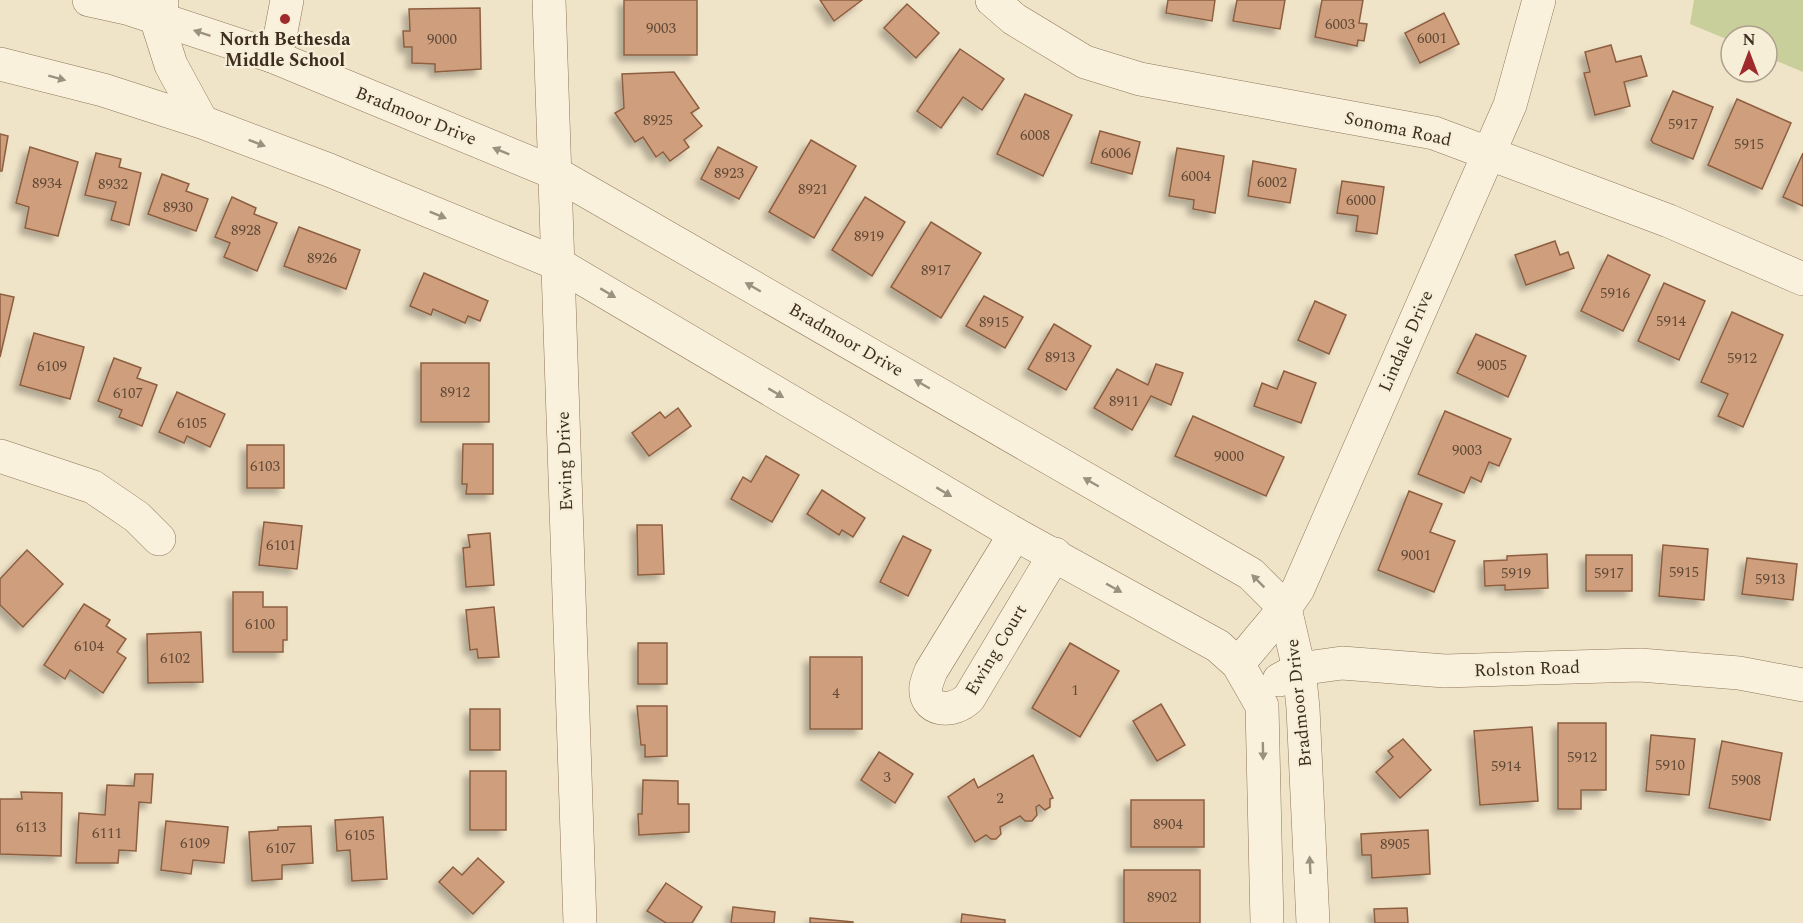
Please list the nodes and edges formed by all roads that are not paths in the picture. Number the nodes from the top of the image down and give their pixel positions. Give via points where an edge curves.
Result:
1 (89, 0) edge
2 (287, 0) edge
3 (549, 0) edge
4 (992, 0) edge
5 (1539, 0) edge
6 (160, 9) edge
7 (272, 57) junction
8 (0, 64) edge
9 (202, 122) junction
10 (1488, 153) junction
11 (555, 173) junction
12 (558, 264) junction
13 (1803, 279) edge
14 (0, 456) edge
15 (1015, 534) junction
16 (159, 539) dead end
17 (1055, 554) junction
18 (1285, 608) junction
19 (1238, 664) junction
20 (1299, 669) junction
21 (1803, 685) edge
22 (1257, 693) junction
23 (580, 923) edge
24 (1268, 923) edge
25 (1313, 923) edge

1 - 6 street, Bradmoor Drive via 130,9
2 - 7 street
3 - 11 street, Ewing Drive
4 - 10 street, Sonoma Road via 1014,19 1086,62 1140,79 1434,133
5 - 10 street, Lindale Drive via 1510,105
7 -> 6 street, Bradmoor Drive
6 - 9 street via 171,65
11 -> 7 street, Bradmoor Drive
8 -> 9 street, Bradmoor Drive via 103,90
9 -> 12 street, Bradmoor Drive
10 - 13 street, Sonoma Road via 1670,221
10 - 18 street, Lindale Drive via 1298,589
11 - 12 street, Ewing Drive
18 -> 11 street, Bradmoor Drive via 1251,574
12 -> 15 street, Bradmoor Drive
12 - 23 street, Ewing Drive
14 - 16 street via 93,487 137,517
15 - 17 street, Bradmoor Drive
15 - 17 street, Ewing Court via 931,671 926,687 929,699 937,707 951,709 969,698
17 -> 19 street, Bradmoor Drive via 1218,646
18 - 19 street, Lindale Drive
18 - 20 street, Bradmoor Drive
19 - 22 street, Bradmoor Drive
20 - 21 street, Rolston Road via 1342,663 1444,671 1640,665 1739,673
20 - 22 street, Rolston Road
25 -> 20 street, Bradmoor Drive
22 -> 24 street, Bradmoor Drive via 1262,706

